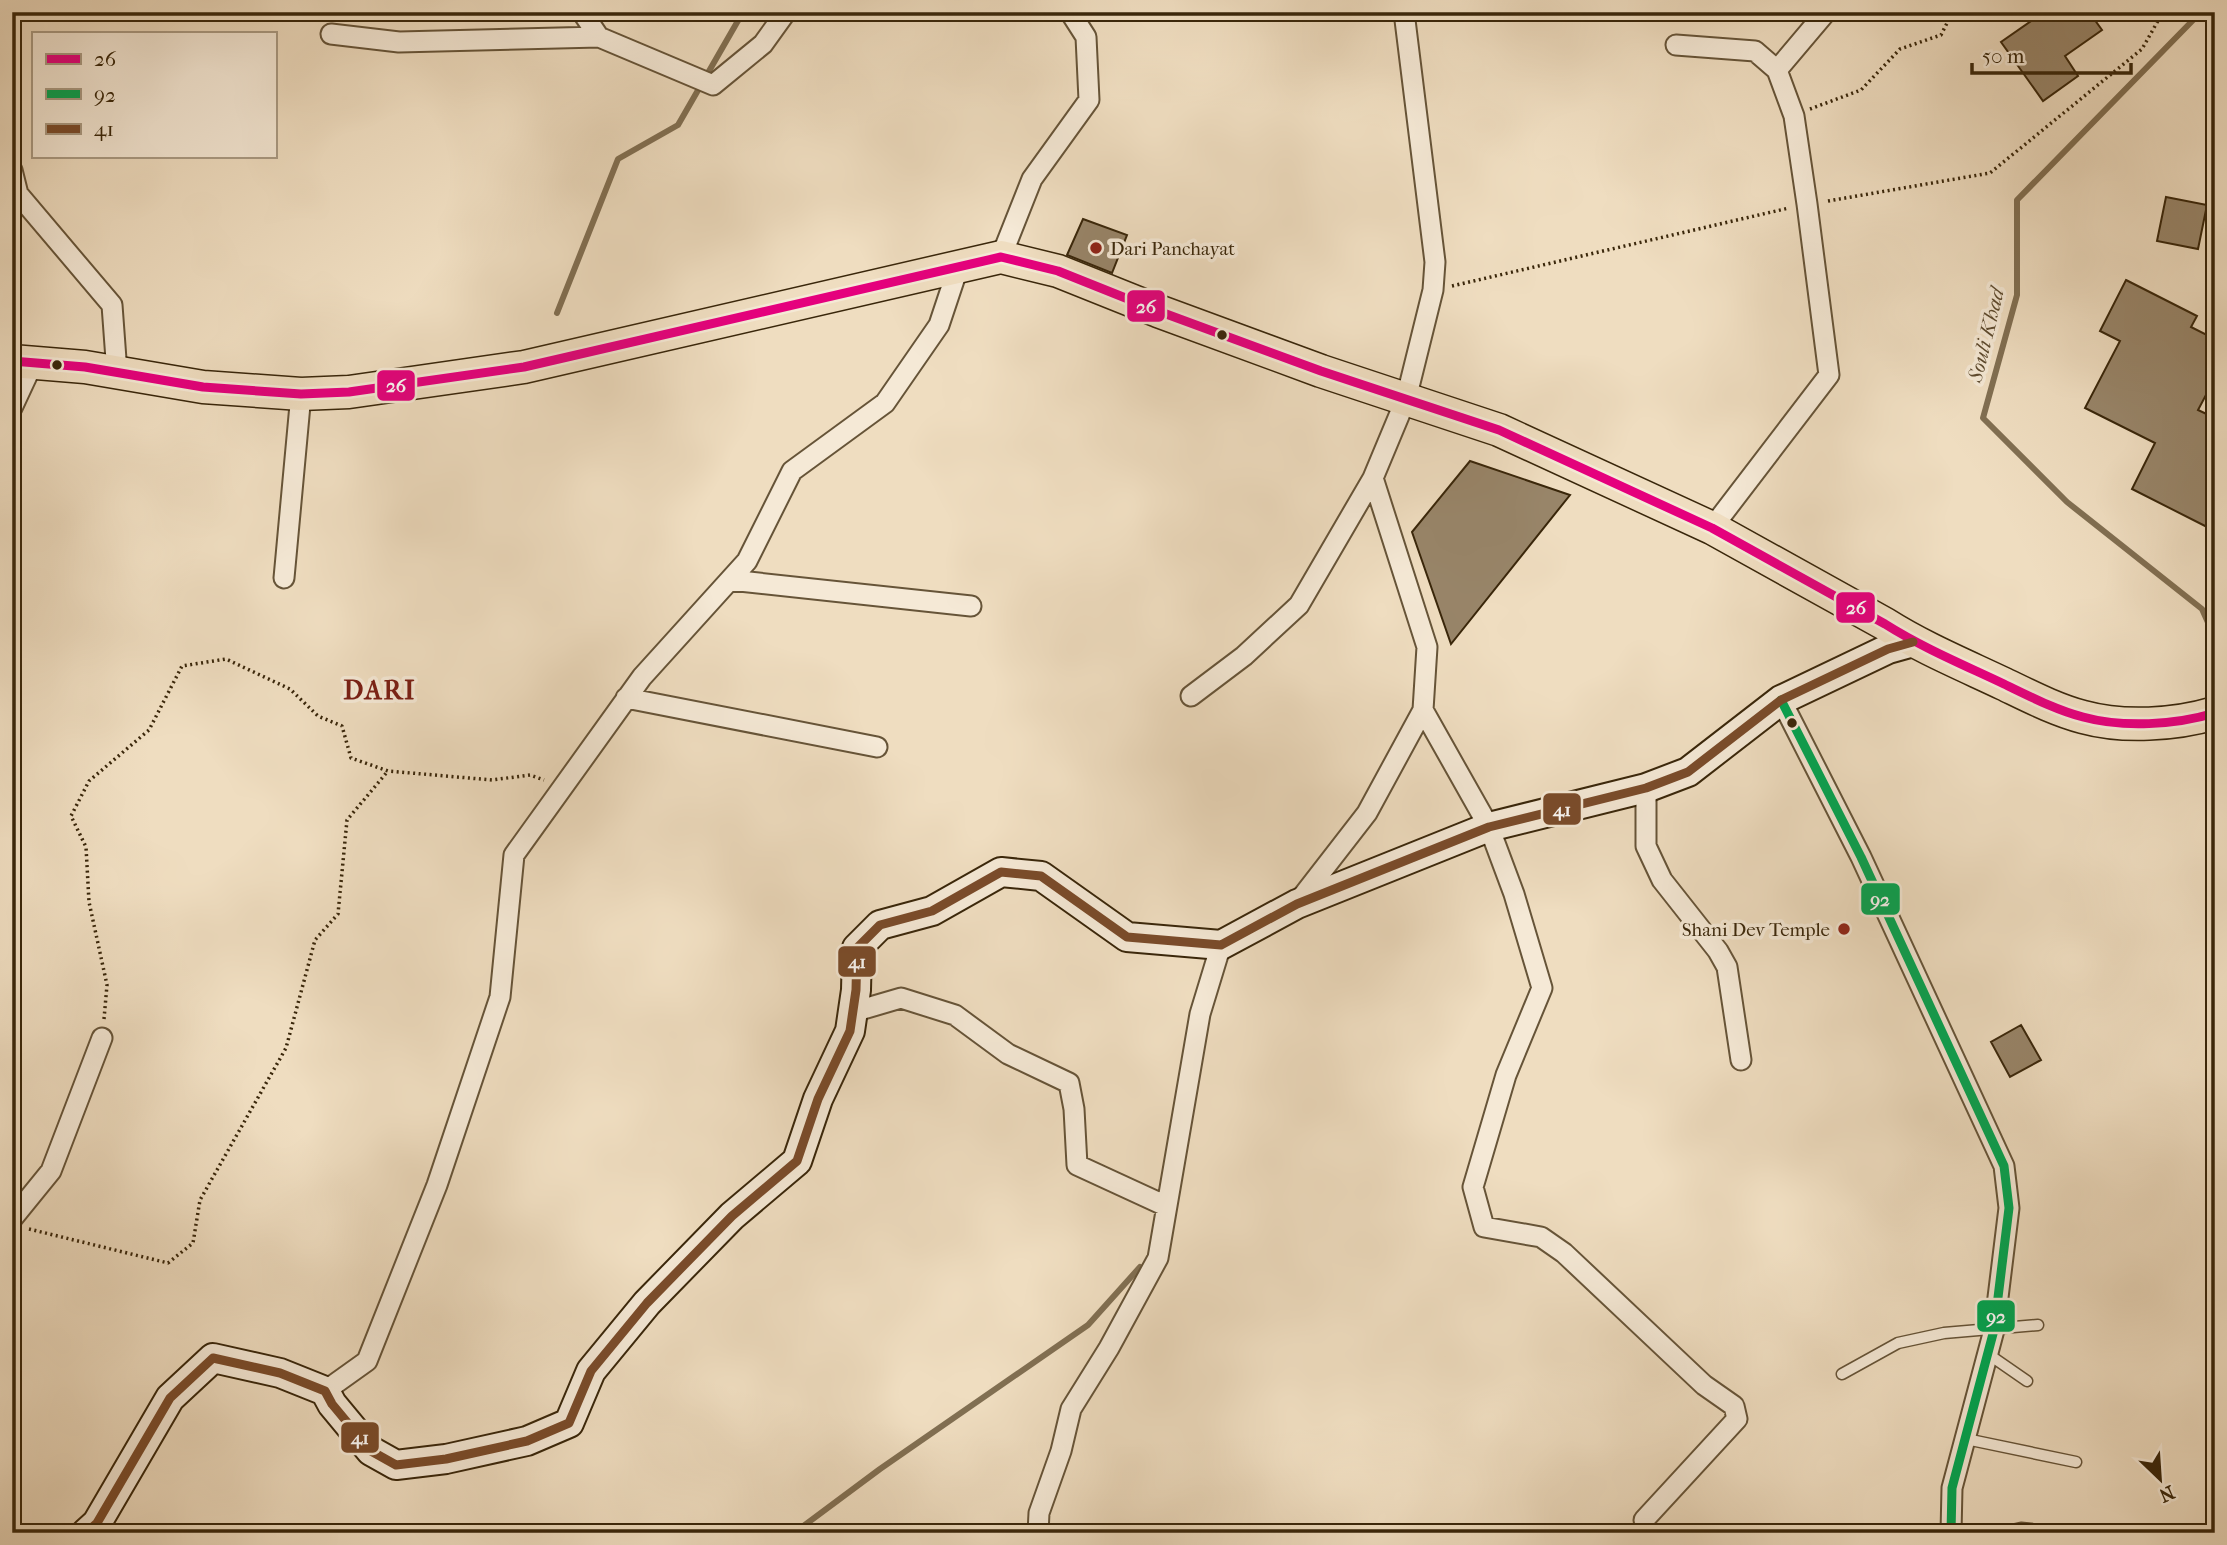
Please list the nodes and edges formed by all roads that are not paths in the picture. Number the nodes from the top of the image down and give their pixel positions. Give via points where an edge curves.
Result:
1 (582, 12) edge
2 (786, 12) edge
3 (1070, 12) edge
4 (1404, 12) edge
5 (1826, 12) edge
6 (331, 34) dead end
7 (599, 37) junction
8 (1676, 45) dead end
9 (1777, 71) junction
10 (12, 170) edge
11 (1001, 257) junction
12 (959, 265) junction
13 (23, 362) edge
14 (117, 373) junction
15 (301, 394) junction
16 (1406, 399) junction
17 (12, 408) edge
18 (1373, 478) junction
19 (1712, 528) junction
20 (284, 578) dead end
21 (730, 580) junction
22 (971, 606) dead end
23 (1913, 642) junction
24 (1191, 696) dead end
25 (626, 698) junction
26 (1782, 700) junction
27 (1423, 710) junction
28 (2203, 717) edge
29 (877, 747) dead end
30 (1646, 789) junction
31 (1489, 827) junction
32 (1297, 904) junction
33 (1221, 945) junction
34 (853, 1012) junction
35 (102, 1038) road end
36 (1741, 1060) dead end
37 (1166, 1206) junction
38 (19, 1223) edge
39 (2038, 1325) dead end
40 (1994, 1330) junction
41 (1988, 1354) junction
42 (1842, 1374) dead end
43 (2027, 1381) dead end
44 (325, 1391) junction
45 (1966, 1438) junction
46 (2076, 1462) dead end
47 (1644, 1520) dead end
48 (86, 1533) edge
49 (1038, 1533) edge
50 (1951, 1533) edge
51 (1999, 1533) edge
52 (2067, 1533) edge

1 - 7 street
2 - 7 street via 763,44 713,85
3 - 11 street via 1086,37 1089,100 1032,179
4 - 16 street via 1435,262 1433,290
5 - 9 street
6 - 7 street via 399,42
8 - 9 street via 1755,51
9 - 19 street via 1794,116 1829,375
10 - 14 street via 18,194 112,305
11 - 12 main road
11 - 16 main road via 1058,271
12 - 15 main road via 524,367 349,392
12 - 21 street via 939,325 885,403 792,471 747,561
13 - 14 main road
13 - 17 street
14 - 15 main road via 204,387
15 - 20 street
16 - 18 street
16 - 19 main road via 1499,430
18 - 24 street via 1299,605 1244,656
18 - 27 street via 1427,647
19 - 23 main road
21 - 22 street
21 - 25 street
23 - 26 street via 1888,649
23 - 28 main road via 2083,718 2139,725
25 - 29 street
25 - 44 street via 514,855 500,998 432,1197 367,1361
26 - 30 street via 1688,772
26 - 40 street via 1861,857 2004,1166 2009,1208
27 - 31 street
27 - 32 street via 1367,813
30 - 31 street
30 - 36 street via 1646,846 1662,880 1727,967
31 - 32 street
31 - 47 street via 1542,988 1506,1075 1472,1187 1484,1227 1541,1237 1564,1253 1703,1385 1734,1406 1737,1419
32 - 33 street
33 - 34 street via 1127,937 1041,876 1001,872 932,911 880,925 857,948
33 - 37 street via 1200,1014
34 - 37 street via 901,998 955,1015 1008,1054 1069,1083 1077,1165
34 - 44 street via 850,1031 818,1099 797,1161 732,1216 647,1303 591,1371 569,1423 527,1441 446,1460 396,1465 371,1451
35 - 38 street via 51,1171
37 - 49 street via 1158,1258 1071,1409 1039,1513
39 - 40 lane
40 - 41 street
40 - 42 lane via 1944,1333 1898,1343
41 - 43 lane
41 - 45 street
44 - 48 street via 279,1373 213,1358 170,1398 97,1523
45 - 46 lane
45 - 50 street via 1952,1488
51 - 52 lane via 2021,1528

